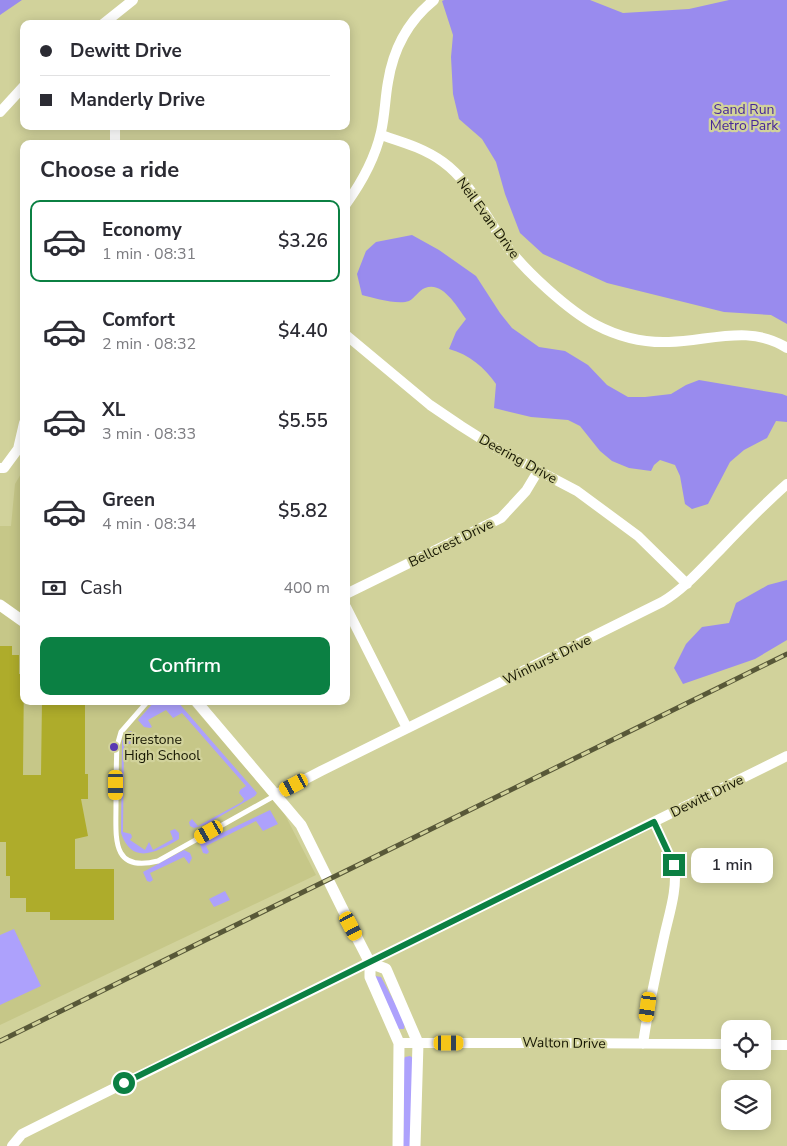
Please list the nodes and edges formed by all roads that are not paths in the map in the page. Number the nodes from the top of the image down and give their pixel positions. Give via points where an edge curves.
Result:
1 (133, 0) edge
2 (434, 0) edge
3 (108, 20) edge
4 (20, 90) edge
5 (0, 112) edge
6 (381, 135) junction
7 (350, 198) edge
8 (350, 338) edge
9 (787, 348) edge
10 (20, 440) edge
11 (0, 468) edge
12 (538, 471) junction
13 (787, 484) edge
14 (686, 584) junction
15 (350, 592) edge
16 (0, 605) edge
17 (350, 615) edge
18 (20, 619) edge
19 (145, 705) edge
20 (199, 705) edge
21 (407, 728) junction
22 (787, 756) edge
23 (277, 794) junction
24 (654, 822) junction
25 (370, 963) junction
26 (399, 1043) junction
27 (418, 1043) junction
28 (643, 1044) junction
29 (721, 1044) edge
30 (771, 1045) edge
31 (787, 1045) edge
32 (12, 1146) edge
33 (398, 1146) edge
34 (416, 1146) edge

1 - 3 street
2 - 6 street via 414,18 396,50 387,82
4 - 5 street
6 - 7 street via 369,167
6 - 9 street, Neil Evan Drive via 430,153 455,172 521,263 596,325 616,334 651,342 746,334 766,338
8 - 12 street, Deering Drive via 430,405
10 - 11 street via 18,449 4,468
12 - 14 street, Deering Drive via 577,491 638,536
12 - 15 street, Bellcrest Drive via 526,491 501,518
13 - 14 street, Winhurst Drive
14 - 21 street, Winhurst Drive via 662,602
16 - 18 street
17 - 21 street
19 - 23 lane via 121,732 117,746 117,845 127,859 140,864 158,861
20 - 23 street
21 - 23 street, Winhurst Drive
22 - 24 street, Dewitt Drive
23 - 25 street via 301,824
24 - 25 street, Dewitt Drive
24 - 28 street via 676,872
25 - 26 street via 370,977
25 - 27 street via 386,970
25 - 32 street, Dewitt Drive via 22,1134
26 - 27 street, Walton Drive
26 - 33 street
27 - 28 street, Walton Drive
27 - 34 street
28 - 29 street, Walton Drive
30 - 31 street

